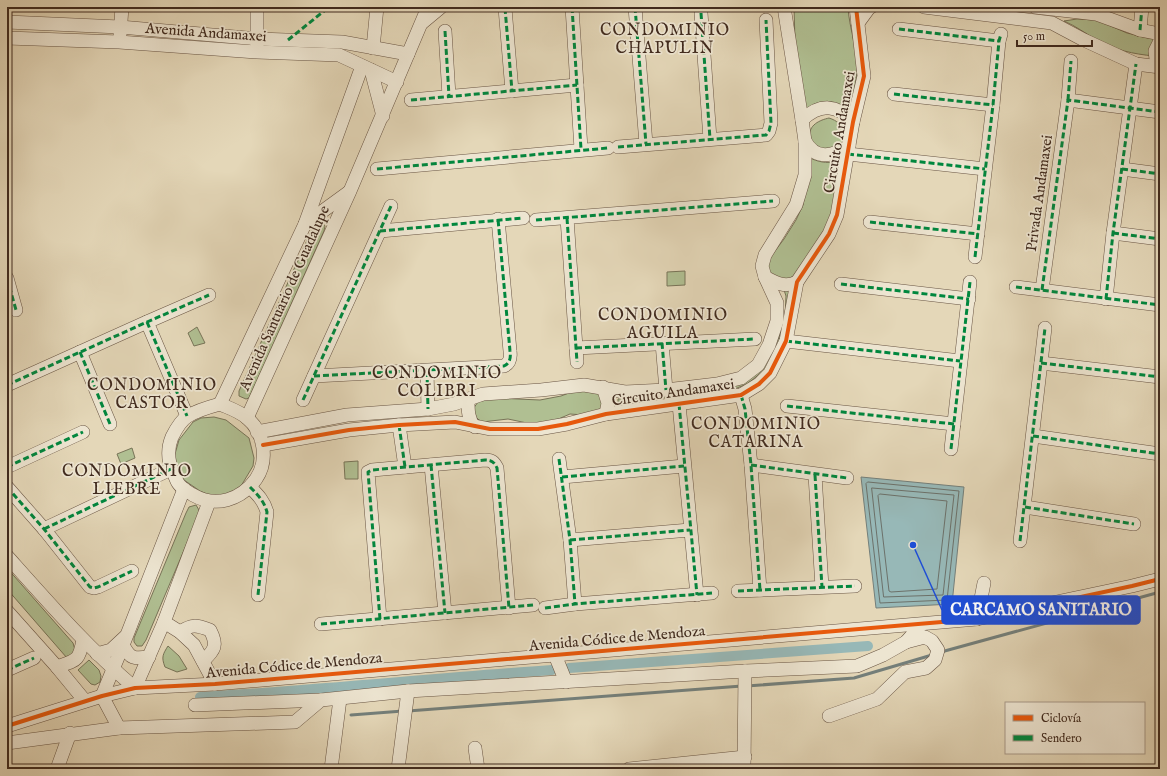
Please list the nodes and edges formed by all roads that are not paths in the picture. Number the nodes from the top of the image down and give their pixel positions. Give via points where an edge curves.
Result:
1 (122, 7) edge
2 (257, 7) edge
3 (377, 7) edge
4 (428, 7) edge
5 (441, 7) edge
6 (572, 7) edge
7 (635, 7) edge
8 (784, 7) edge
9 (856, 7) edge
10 (872, 7) edge
11 (924, 7) edge
12 (1035, 7) edge
13 (1142, 7) edge
14 (505, 8) edge
15 (1054, 9) junction
16 (701, 13) dead end
17 (766, 20) dead end
18 (7, 22) edge
19 (422, 23) junction
20 (858, 23) junction
21 (1052, 23) junction
22 (120, 27) junction
23 (899, 29) dead end
24 (1140, 30) junction
25 (446, 31) dead end
26 (1160, 34) edge
27 (7, 38) edge
28 (1160, 41) edge
29 (119, 42) junction
30 (257, 45) junction
31 (373, 48) junction
32 (408, 54) junction
33 (1071, 61) dead end
34 (1160, 63) edge
35 (1136, 64) junction
36 (1160, 67) edge
37 (367, 68) junction
38 (397, 82) junction
39 (577, 85) junction
40 (512, 91) junction
41 (894, 94) dead end
42 (449, 96) junction
43 (411, 100) dead end
44 (1068, 100) junction
45 (993, 106) junction
46 (1130, 108) junction
47 (1160, 112) edge
48 (382, 116) junction
49 (802, 120) junction
50 (853, 122) junction
51 (710, 139) junction
52 (805, 142) junction
53 (646, 144) junction
54 (581, 149) junction
55 (851, 152) junction
56 (377, 169) dead end
57 (985, 169) junction
58 (1122, 169) junction
59 (1160, 174) edge
60 (350, 191) junction
61 (773, 201) dead end
62 (391, 206) dead end
63 (320, 213) junction
64 (567, 218) junction
65 (498, 219) junction
66 (870, 222) dead end
67 (305, 224) junction
68 (332, 231) junction
69 (380, 231) junction
70 (1113, 233) junction
71 (978, 234) junction
72 (1160, 239) edge
73 (974, 256) dead end
74 (765, 277) junction
75 (7, 278) edge
76 (797, 282) junction
77 (970, 282) dead end
78 (842, 284) dead end
79 (1016, 287) dead end
80 (1042, 290) junction
81 (209, 296) dead end
82 (969, 299) junction
83 (1106, 299) junction
84 (1160, 305) edge
85 (16, 310) dead end
86 (147, 322) junction
87 (1045, 328) dead end
88 (755, 339) dead end
89 (786, 341) junction
90 (662, 343) junction
91 (576, 348) junction
92 (80, 352) junction
93 (960, 361) junction
94 (577, 362) dead end
95 (1041, 363) junction
96 (427, 371) junction
97 (314, 376) junction
98 (1160, 376) edge
99 (7, 385) edge
100 (603, 387) junction
101 (666, 390) junction
102 (741, 395) junction
103 (303, 400) dead end
104 (468, 400) junction
105 (220, 404) junction
106 (679, 404) junction
107 (787, 406) dead end
108 (428, 409) junction
109 (606, 414) junction
110 (187, 416) junction
111 (247, 418) junction
112 (110, 424) dead end
113 (954, 424) junction
114 (476, 427) junction
115 (400, 431) junction
116 (83, 432) dead end
117 (257, 432) junction
118 (1032, 436) junction
119 (263, 445) junction
120 (951, 449) dead end
121 (1160, 454) edge
122 (559, 459) dead end
123 (431, 465) junction
124 (750, 465) junction
125 (684, 466) junction
126 (7, 467) edge
127 (405, 467) junction
128 (171, 468) junction
129 (815, 475) junction
130 (562, 477) junction
131 (847, 478) dead end
132 (7, 487) edge
133 (250, 487) junction
134 (184, 489) junction
135 (209, 502) junction
136 (1024, 507) junction
137 (1134, 524) dead end
138 (44, 529) junction
139 (690, 530) junction
140 (570, 540) junction
141 (1020, 541) dead end
142 (7, 556) edge
143 (132, 570) dead end
144 (1160, 579) edge
145 (984, 583) dead end
146 (855, 586) dead end
147 (822, 587) junction
148 (760, 590) junction
149 (738, 591) dead end
150 (712, 593) dead end
151 (258, 595) dead end
152 (696, 595) junction
153 (575, 604) junction
154 (509, 608) junction
155 (7, 610) edge
156 (445, 613) junction
157 (380, 619) junction
158 (977, 619) junction
159 (164, 622) junction
160 (321, 624) dead end
161 (921, 624) junction
162 (180, 632) junction
163 (84, 640) junction
164 (125, 640) junction
165 (906, 642) junction
166 (97, 654) junction
167 (555, 655) junction
168 (34, 658) dead end
169 (147, 660) junction
170 (203, 661) junction
171 (57, 667) junction
172 (113, 669) junction
173 (7, 670) edge
174 (745, 671) junction
175 (566, 682) junction
176 (215, 684) junction
177 (172, 686) junction
178 (135, 688) junction
179 (408, 691) junction
180 (102, 696) junction
181 (340, 699) junction
182 (321, 700) junction
183 (85, 701) junction
184 (195, 705) dead end
185 (829, 716) dead end
186 (7, 726) edge
187 (119, 728) junction
188 (70, 733) junction
189 (7, 742) edge
190 (475, 748) dead end
191 (744, 763) edge
192 (57, 769) edge
193 (331, 769) edge
194 (398, 769) edge
195 (478, 769) edge
196 (629, 769) edge

1 - 22 street
2 - 30 street
3 - 31 street
4 - 19 street, Avenida Santuario de Guadalupe
5 - 19 street
6 - 39 street
7 - 53 street
8 - 49 street, Circuito Andamaxei
9 - 20 street, Circuito Andamaxei
10 - 20 street
11 - 21 street
12 - 15 street
13 - 24 street
14 - 40 street
15 - 21 street
15 - 24 street via 1096,14
16 - 51 street
17 - 51 street via 771,124 769,131 766,135
18 - 22 street, Avenida Andamaxei
19 - 32 street, Avenida Santuario de Guadalupe
20 - 50 street, Circuito Andamaxei via 864,76
21 - 35 street
22 - 29 street
22 - 30 street, Avenida Andamaxei
23 - 45 street via 1000,38
24 - 26 street
25 - 42 street
27 - 29 street, Avenida Andamaxei
28 - 34 street via 1155,51 1156,59
29 - 30 street, Avenida Andamaxei
30 - 31 street, Avenida Andamaxei via 342,42
30 - 37 street, Avenida Andamaxei via 339,55
31 - 32 street, Avenida Andamaxei
32 - 38 street, Avenida Santuario de Guadalupe
33 - 44 street, Privada Andamaxei
35 - 36 street
35 - 46 street
37 - 38 street, Avenida Andamaxei
37 - 48 street
37 - 67 street
38 - 48 street, Avenida Santuario de Guadalupe
39 - 40 street
39 - 54 street
40 - 42 street
41 - 45 street
42 - 43 street
44 - 46 street
44 - 80 street, Privada Andamaxei
45 - 57 street
46 - 47 street
46 - 58 street
48 - 60 street, Avenida Santuario de Guadalupe
49 - 50 street via 818,109 828,108 847,115
49 - 52 street, Circuito Andamaxei
50 - 55 street, Circuito Andamaxei
51 - 53 street
52 - 55 street via 808,147 823,155
52 - 74 street, Circuito Andamaxei via 805,175 796,205 765,255 762,266
53 - 54 street
54 - 56 street
55 - 57 street
55 - 76 street, Circuito Andamaxei via 837,215 829,234
57 - 71 street
58 - 59 street
58 - 70 street
60 - 63 street, Avenida Santuario de Guadalupe
60 - 68 street, Avenida Santuario de Guadalupe
61 - 64 street
62 - 69 street
63 - 67 street, Avenida Santuario de Guadalupe
63 - 68 street via 327,218
64 - 65 street
64 - 91 street
65 - 69 street
65 - 96 street via 509,362 504,366
66 - 71 street
67 - 105 street, Avenida Santuario de Guadalupe
68 - 111 street, Avenida Santuario de Guadalupe
69 - 97 street
70 - 72 street
70 - 83 street
71 - 73 street
74 - 76 street via 789,286
74 - 101 street, Circuito Andamaxei via 777,303 777,321 769,345 758,365 741,378 717,384
75 - 85 street
76 - 89 street, Circuito Andamaxei
77 - 82 street
78 - 82 street
79 - 80 street
80 - 83 street
81 - 86 street
82 - 93 street
83 - 84 street
86 - 92 street
86 - 110 street
87 - 95 street
88 - 90 street
89 - 93 street
89 - 102 street, Circuito Andamaxei via 770,373 759,384
90 - 91 street
90 - 101 street
91 - 94 street
92 - 99 street
92 - 112 street
93 - 113 street
95 - 98 street
95 - 118 street
96 - 97 street
96 - 108 street
97 - 103 street
100 - 101 street, Circuito Andamaxei via 625,392
100 - 104 street, Circuito Andamaxei via 584,385 483,394
100 - 109 street via 608,403
102 - 106 street, Circuito Andamaxei
102 - 124 street via 745,409
104 - 108 street, Circuito Andamaxei
104 - 114 street via 468,414
105 - 110 street via 203,408
105 - 111 street
106 - 109 street, Circuito Andamaxei
106 - 125 street
107 - 113 street
108 - 117 street, Circuito Andamaxei via 347,415
109 - 114 street, Circuito Andamaxei via 538,429
110 - 128 street via 176,428 170,444
111 - 117 street
113 - 120 street
114 - 115 street, Circuito Andamaxei via 455,422
115 - 119 street, Circuito Andamaxei via 349,430
115 - 127 street
116 - 126 street
117 - 119 street
118 - 121 street
118 - 136 street
119 - 133 street via 262,464 258,476
122 - 130 street
123 - 127 street
123 - 154 street via 485,460 494,462 497,468
123 - 156 street
124 - 129 street
124 - 148 street
125 - 130 street
125 - 139 street
127 - 157 street via 368,472
128 - 134 street
128 - 138 street
129 - 131 street
129 - 147 street
130 - 140 street
132 - 138 street
133 - 135 street via 236,497
133 - 151 street via 261,498 268,512
134 - 135 street
134 - 164 street
135 - 159 street
136 - 137 street
136 - 141 street
138 - 143 street via 90,587 98,587
139 - 140 street
139 - 152 street
140 - 153 street
142 - 163 street
144 - 158 street, Avenida Códice de Mendoza
145 - 158 street
146 - 147 street
147 - 148 street
148 - 149 street
150 - 152 street
152 - 153 street
153 - 154 street
154 - 156 street
155 - 171 street
156 - 157 street
157 - 160 street
158 - 161 street, Avenida Códice de Mendoza
159 - 162 street
159 - 169 street
161 - 165 street
161 - 167 street, Avenida Códice de Mendoza
162 - 170 street via 194,645
162 - 170 street via 189,626 210,630 215,639 212,652
163 - 166 street
163 - 171 street via 81,654 77,659
164 - 166 street via 111,650
164 - 169 street via 127,653 132,657
164 - 172 street
165 - 174 street via 857,666
165 - 185 street via 925,637 932,641 938,650 935,660 926,668 905,672 877,699
166 - 172 street
167 - 175 street
167 - 176 street, Avenida Códice de Mendoza
168 - 173 street
169 - 177 street via 150,677
169 - 178 street
170 - 176 street
171 - 183 street
172 - 178 street
172 - 180 street
174 - 175 street
174 - 191 street
175 - 179 street
176 - 177 street, Avenida Códice de Mendoza
177 - 178 street, Avenida Códice de Mendoza
178 - 180 street, Avenida Códice de Mendoza
179 - 181 street
179 - 194 street
180 - 183 street, Avenida Códice de Mendoza
180 - 187 street
181 - 182 street
181 - 193 street
182 - 184 street
182 - 187 street via 295,722
183 - 186 street, Avenida Códice de Mendoza
187 - 188 street
188 - 189 street
188 - 192 street
190 - 195 street
191 - 196 street

